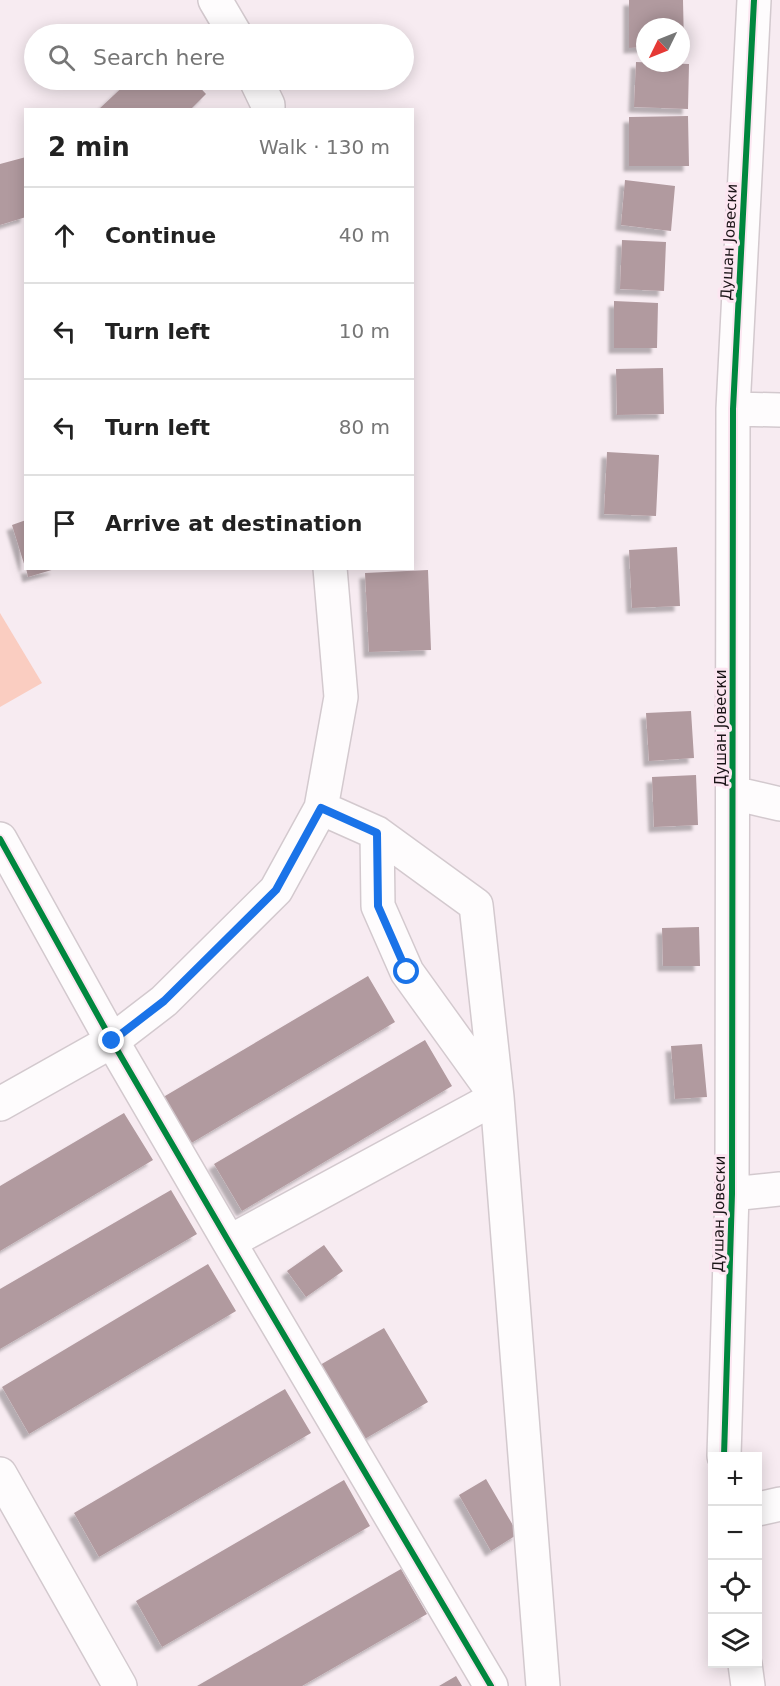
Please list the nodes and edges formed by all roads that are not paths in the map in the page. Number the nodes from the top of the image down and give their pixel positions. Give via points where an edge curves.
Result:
1 (215, 0) edge
2 (754, 0) edge
3 (229, 24) edge
4 (261, 90) edge
5 (268, 108) edge
6 (733, 409) junction
7 (780, 410) edge
8 (330, 570) edge
9 (733, 793) junction
10 (780, 804) edge
11 (321, 808) junction
12 (377, 833) junction
13 (0, 839) edge
14 (112, 1041) junction
15 (497, 1097) junction
16 (0, 1104) edge
17 (780, 1189) edge
18 (732, 1194) junction
19 (229, 1242) junction
20 (724, 1452) edge
21 (0, 1474) edge
22 (780, 1504) edge
23 (762, 1508) edge
24 (746, 1668) edge
25 (120, 1686) edge
26 (491, 1686) edge
27 (543, 1686) edge
28 (748, 1686) edge

1 - 3 street
2 - 6 street, Душан Јовески
4 - 5 street
6 - 7 street
6 - 9 street, Душан Јовески
8 - 11 street via 341,697
9 - 10 street
9 - 18 street, Душан Јовески
11 - 12 street
11 - 14 street via 276,890 164,1001
12 - 15 street via 378,906 407,972
12 - 15 street via 476,905
13 - 14 street
14 - 16 street
14 - 19 street
15 - 19 street
15 - 27 street
17 - 18 street
18 - 20 street, Душан Јовески
19 - 26 street
21 - 25 street
22 - 23 street
24 - 28 street

